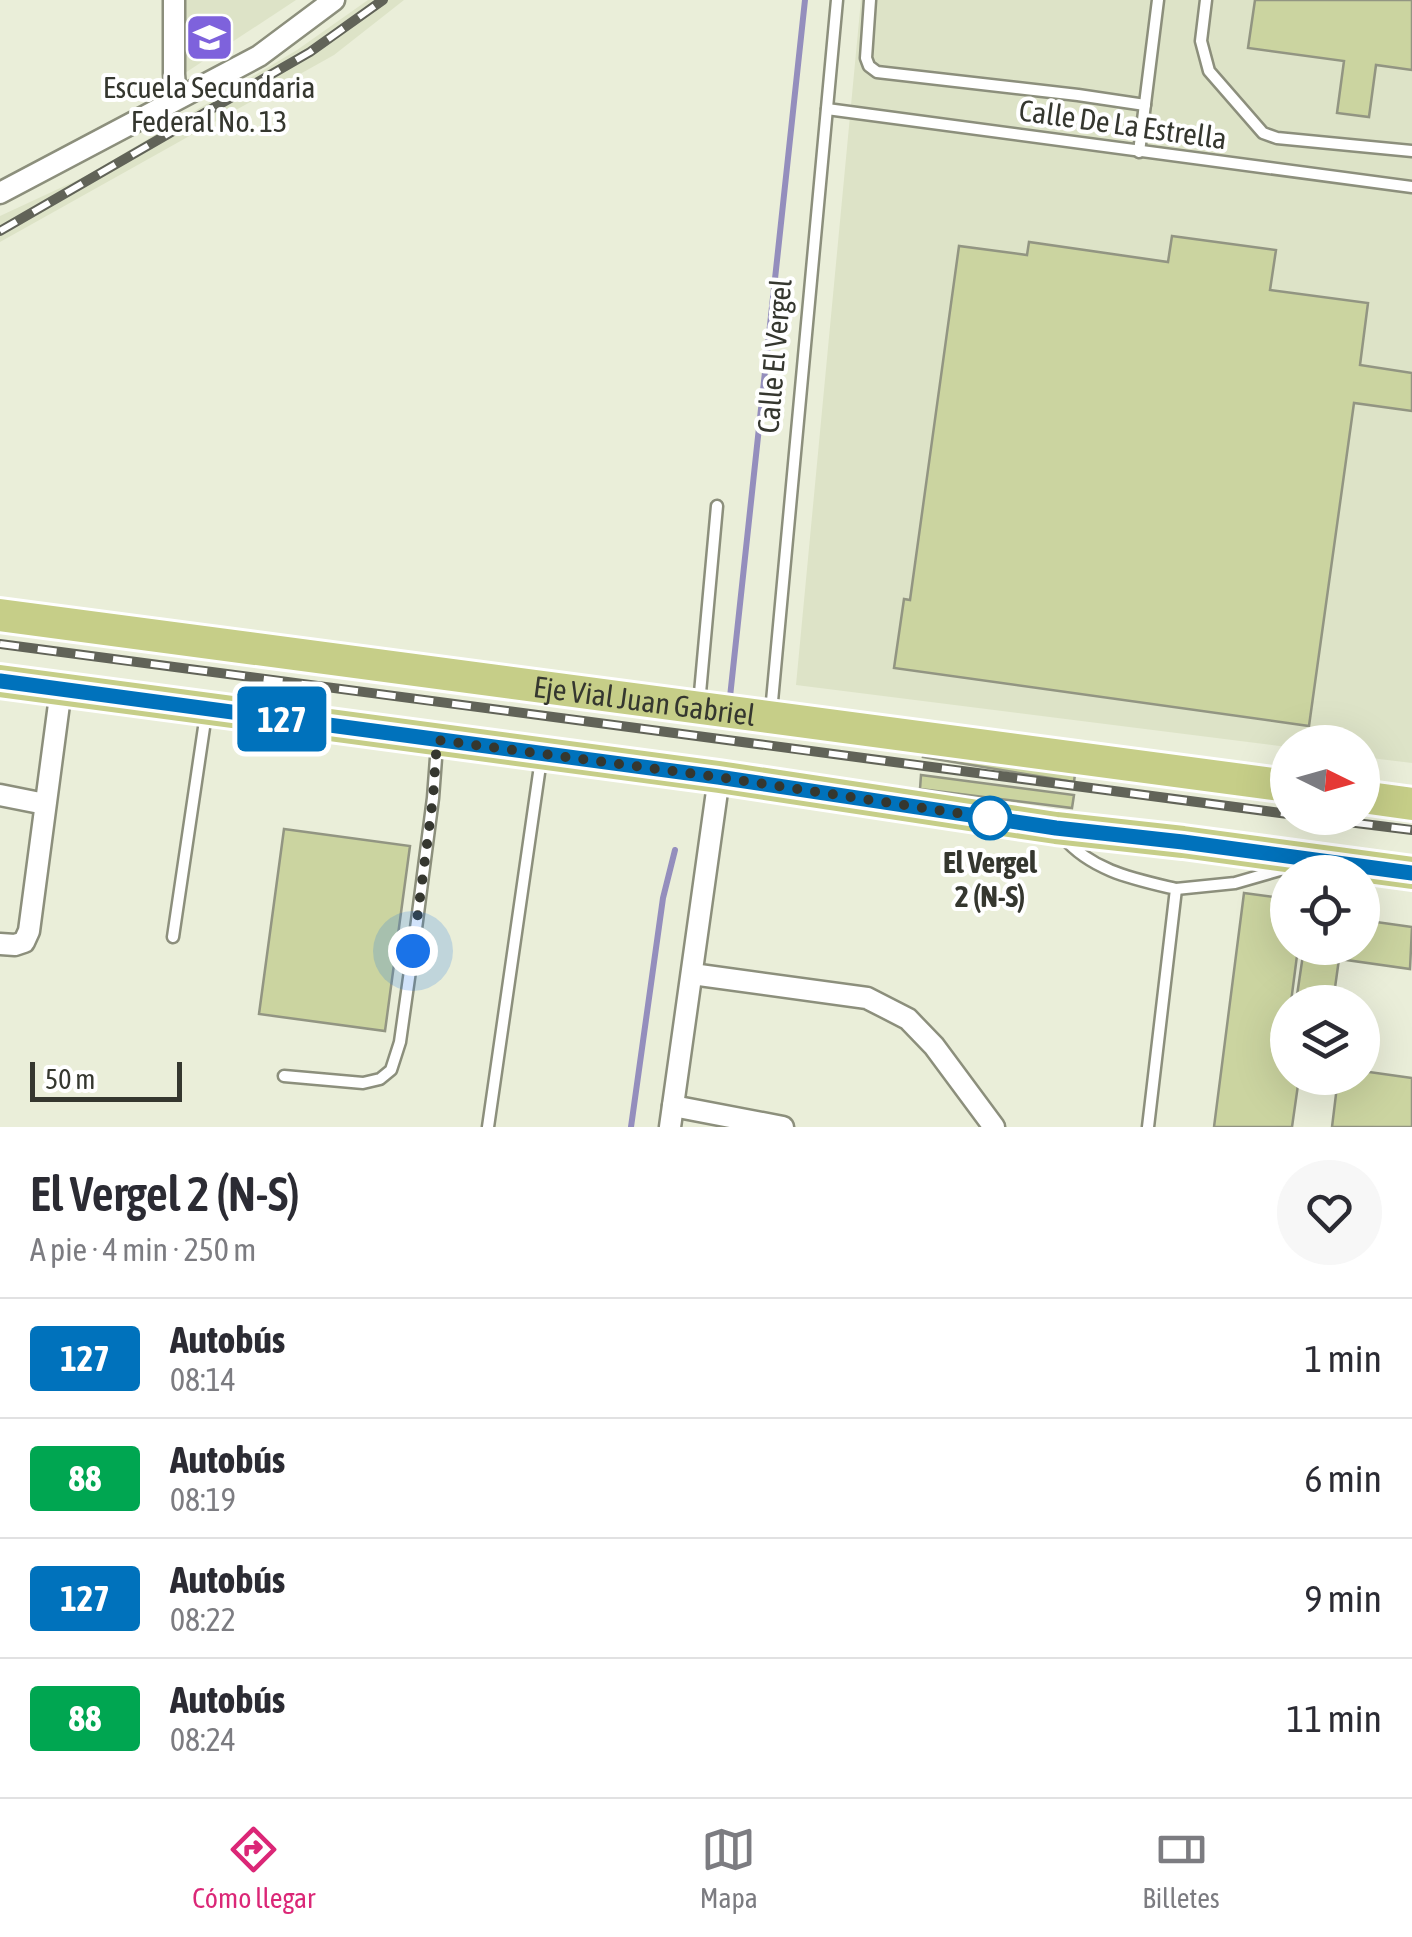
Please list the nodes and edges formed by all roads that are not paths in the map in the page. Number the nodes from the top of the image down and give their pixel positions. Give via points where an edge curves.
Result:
1 (174, 0) edge
2 (334, 0) edge
3 (836, 0) edge
4 (870, 0) edge
5 (1158, 0) edge
6 (1206, 0) edge
7 (176, 99) junction
8 (1145, 106) junction
9 (827, 109) junction
10 (1412, 150) edge
11 (1139, 152) junction
12 (1412, 187) edge
13 (0, 193) edge
14 (717, 506) dead end
15 (0, 615) edge
16 (0, 681) edge
17 (61, 689) junction
18 (207, 708) junction
19 (699, 708) junction
20 (770, 718) junction
21 (437, 740) junction
22 (542, 753) junction
23 (718, 777) junction
24 (1270, 784) edge
25 (0, 795) edge
26 (1380, 800) edge
27 (45, 804) junction
28 (1412, 804) edge
29 (1056, 828) junction
30 (1278, 855) edge
31 (1380, 869) edge
32 (1412, 873) edge
33 (1270, 874) edge
34 (1176, 890) junction
35 (174, 937) dead end
36 (0, 944) edge
37 (692, 974) junction
38 (284, 1076) dead end
39 (671, 1117) edge
40 (488, 1127) edge
41 (783, 1127) edge
42 (994, 1127) edge
43 (1148, 1127) edge

1 - 7 street
2 - 7 street via 259,56
3 - 9 lane, Calle El Vergel
4 - 8 lane via 866,58 877,72
5 - 8 lane
6 - 10 lane via 1201,41 1209,71 1263,133
7 - 13 street
8 - 11 lane
9 - 11 lane, Calle De La Estrella
9 - 20 lane, Calle El Vergel
11 - 12 lane, Calle De La Estrella
14 - 19 lane
15 - 19 main road, Eje Vial Juan Gabriel
16 - 17 main road
17 - 18 main road
17 - 27 street
18 - 21 main road
18 - 35 lane
19 - 20 main road, Eje Vial Juan Gabriel
20 - 24 main road, Eje Vial Juan Gabriel
21 - 22 main road
21 - 38 lane via 417,921 391,1070 364,1083
22 - 23 main road
22 - 40 lane
23 - 29 main road
23 - 37 street
25 - 27 street
26 - 28 main road
27 - 36 street via 29,931 24,942
29 - 30 main road
29 - 34 lane via 1093,863
31 - 32 main road
33 - 34 lane
34 - 43 lane
37 - 39 street
37 - 42 street via 867,998 908,1019
39 - 41 street

